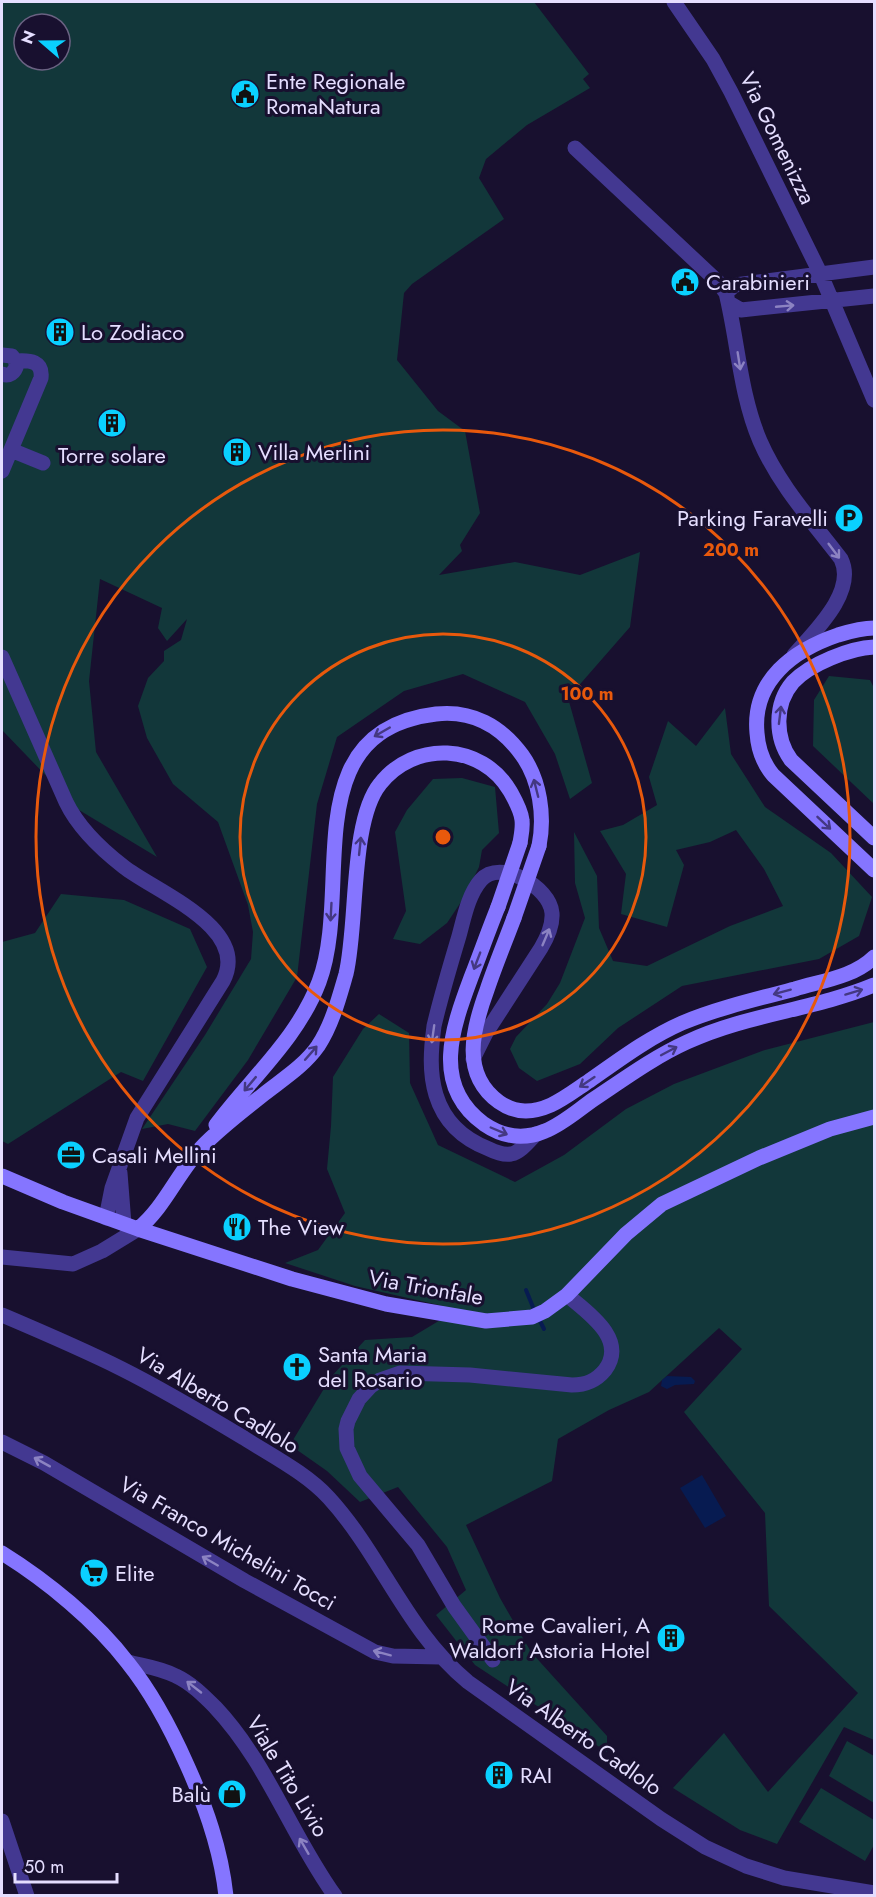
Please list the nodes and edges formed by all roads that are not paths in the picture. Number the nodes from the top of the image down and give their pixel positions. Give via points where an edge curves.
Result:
1 (674, 2) edge
2 (575, 148) dead end
3 (874, 267) edge
4 (821, 275) junction
5 (874, 296) edge
6 (728, 298) junction
7 (832, 301) junction
8 (2, 355) edge
9 (16, 361) junction
10 (2, 374) edge
11 (874, 400) edge
12 (11, 450) junction
13 (43, 463) dead end
14 (2, 471) edge
15 (874, 628) edge
16 (874, 647) edge
17 (2, 657) edge
18 (792, 657) junction
19 (874, 838) edge
20 (874, 870) edge
21 (874, 957) edge
22 (874, 985) edge
23 (473, 1059) junction
24 (874, 1117) edge
25 (536, 1134) junction
26 (203, 1145) junction
27 (120, 1168) junction
28 (2, 1176) edge
29 (106, 1218) junction
30 (131, 1227) junction
31 (2, 1257) edge
32 (567, 1295) junction
33 (2, 1315) edge
34 (2, 1442) edge
35 (2, 1553) edge
36 (440, 1657) junction
37 (493, 1660) dead end
38 (128, 1662) junction
39 (2, 1821) edge
40 (837, 1892) edge
41 (874, 1893) edge
42 (27, 1896) edge
43 (226, 1896) edge
44 (335, 1896) edge

1 - 4 street, Via Gomenizza via 717,67
2 - 6 street via 718,282
3 - 4 street
4 - 6 street via 735,285
4 - 7 street, Via Gomenizza
5 - 7 street
6 -> 7 street via 741,310
6 -> 18 street via 744,388 760,441 779,478 844,568 844,583 836,603
7 - 11 street, Via Gomenizza
8 - 9 street via 9,354
9 - 10 street via 14,372
9 - 12 street via 34,362 42,373
12 - 13 street
12 - 14 street
15 - 18 main road via 823,641
19 -> 16 main road via 798,768 786,753 779,722 781,705 798,677 843,654
17 - 27 street via 75,818 123,867 203,919 216,933 229,958 223,981 136,1118
18 -> 20 main road via 765,687 757,715 762,756 769,771
21 -> 23 main road via 842,976 683,1023 644,1042 565,1097 538,1110 519,1111 499,1102 479,1079
25 -> 22 main road via 564,1121 654,1059 686,1042
23 -> 25 street via 541,948 552,918 550,905 540,891 525,880 503,873 482,878 466,912 434,1026 432,1076 446,1116 474,1142 498,1153 512,1154
23 -> 26 main road, bridge via 477,1018 538,846 541,810 534,780 518,749 492,725 466,714 431,714 400,723 368,742 354,760 344,787 336,831 328,948 319,982 290,1035
24 - 32 main road, Via Trionfale via 830,1129 759,1158 662,1204 626,1234
26 -> 25 main road, bridge via 314,1051 338,1000 349,957 366,812 376,788 411,760 447,752 472,758 495,772 522,818 520,843 453,1029 453,1080 464,1105 487,1125 507,1135
26 - 30 main road via 160,1205
27 - 29 street
27 - 30 street
28 - 29 main road, Via Trionfale
29 - 30 main road, Via Trionfale
30 - 31 street via 102,1251 73,1264
30 - 32 main road, Via Trionfale via 338,1292 475,1320 532,1317
32 - 37 street via 591,1315 610,1340 608,1366 592,1381 572,1385 400,1373 380,1380 365,1392 354,1406 346,1429 347,1448 360,1476 418,1545 454,1606
33 - 36 street, Via Alberto Cadlolo via 172,1395 315,1485 347,1521
36 -> 34 street, Via Franco Michelini Tocci via 375,1652 245,1581 44,1462
35 - 38 main road via 69,1603
36 - 40 street, Via Alberto Cadlolo via 468,1682 705,1847 740,1864
38 - 43 main road via 169,1726 203,1802 215,1835
44 -> 38 street, Viale Tito Livio via 230,1723 183,1679
39 - 42 street
40 - 41 street, Via Alberto Cadlolo

